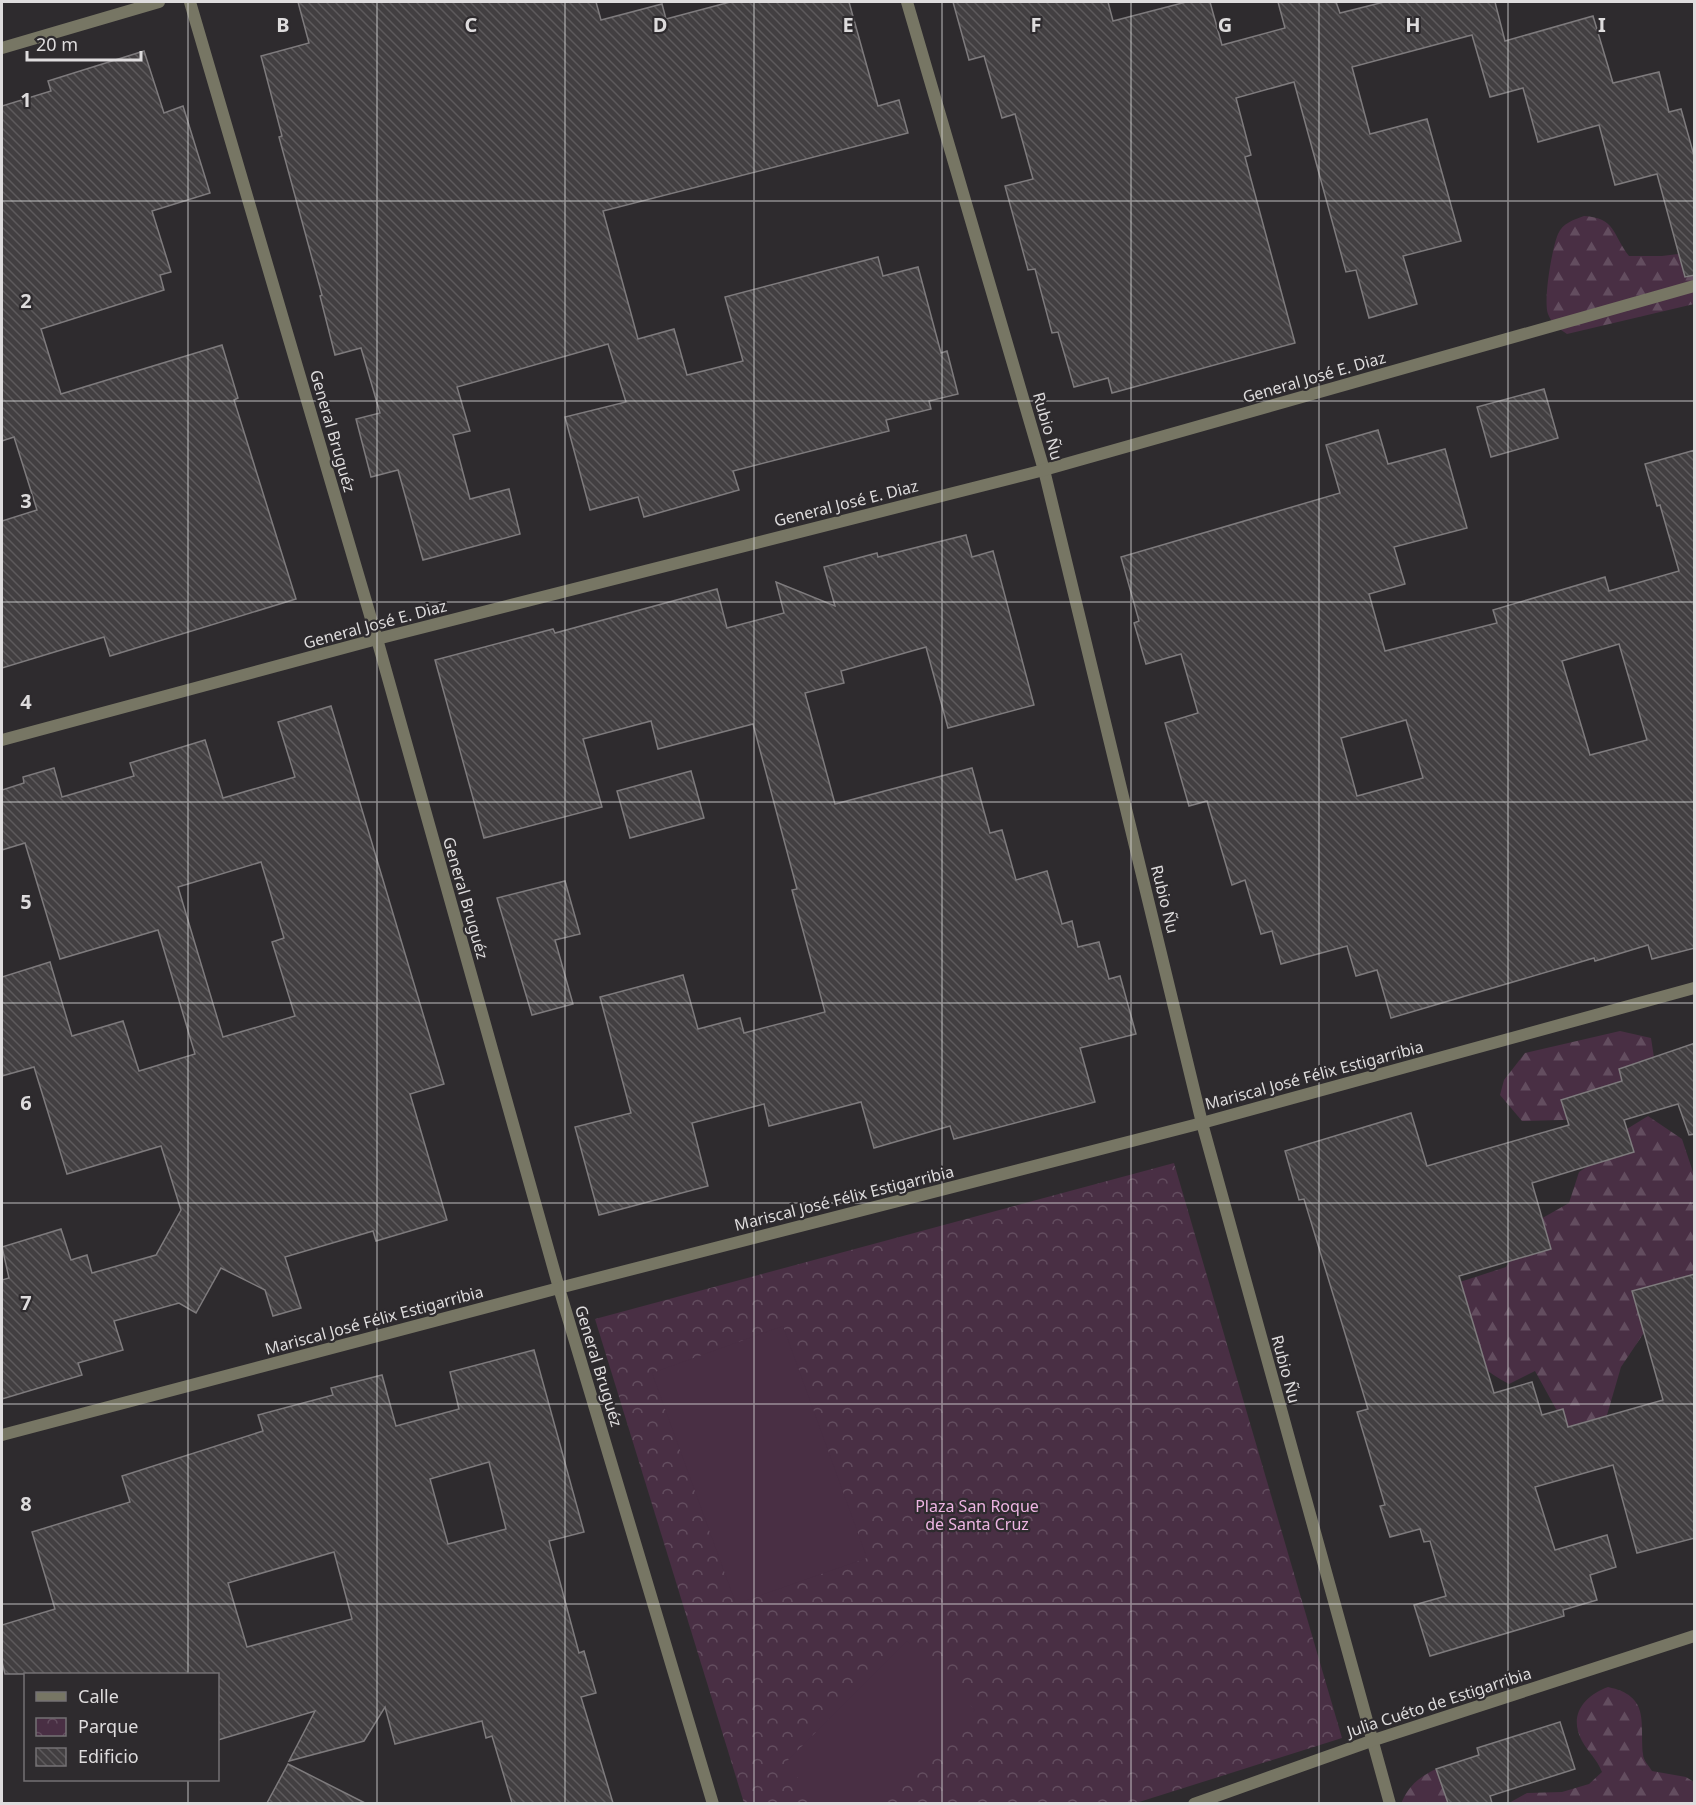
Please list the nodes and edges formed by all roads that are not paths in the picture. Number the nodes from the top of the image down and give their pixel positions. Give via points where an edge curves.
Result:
1 (159, 2) edge
2 (190, 2) edge
3 (907, 2) edge
4 (2, 48) edge
5 (1695, 286) edge
6 (1044, 470) junction
7 (377, 639) junction
8 (2, 740) edge
9 (1695, 988) edge
10 (1202, 1123) junction
11 (558, 1288) junction
12 (2, 1435) edge
13 (1695, 1636) edge
14 (1371, 1741) junction
15 (713, 1803) edge
16 (1194, 1803) edge
17 (1390, 1803) edge

1 - 4 street
2 - 7 street, General Bruguéz
3 - 6 street, Rubio Ñu
5 - 6 street, General José E. Diaz
6 - 7 street, General José E. Diaz
6 - 10 street, Rubio Ñu
7 - 8 street, General José E. Diaz
7 - 11 street, General Bruguéz
9 - 10 street, Mariscal José Félix Estigarribia
10 - 11 street, Mariscal José Félix Estigarribia
10 - 14 street, Rubio Ñu
11 - 12 street, Mariscal José Félix Estigarribia
11 - 15 street, General Bruguéz
13 - 14 street, Julia Cuéto de Estigarribia
14 - 16 street, Julia Cuéto de Estigarribia
14 - 17 street, Rubio Ñu

